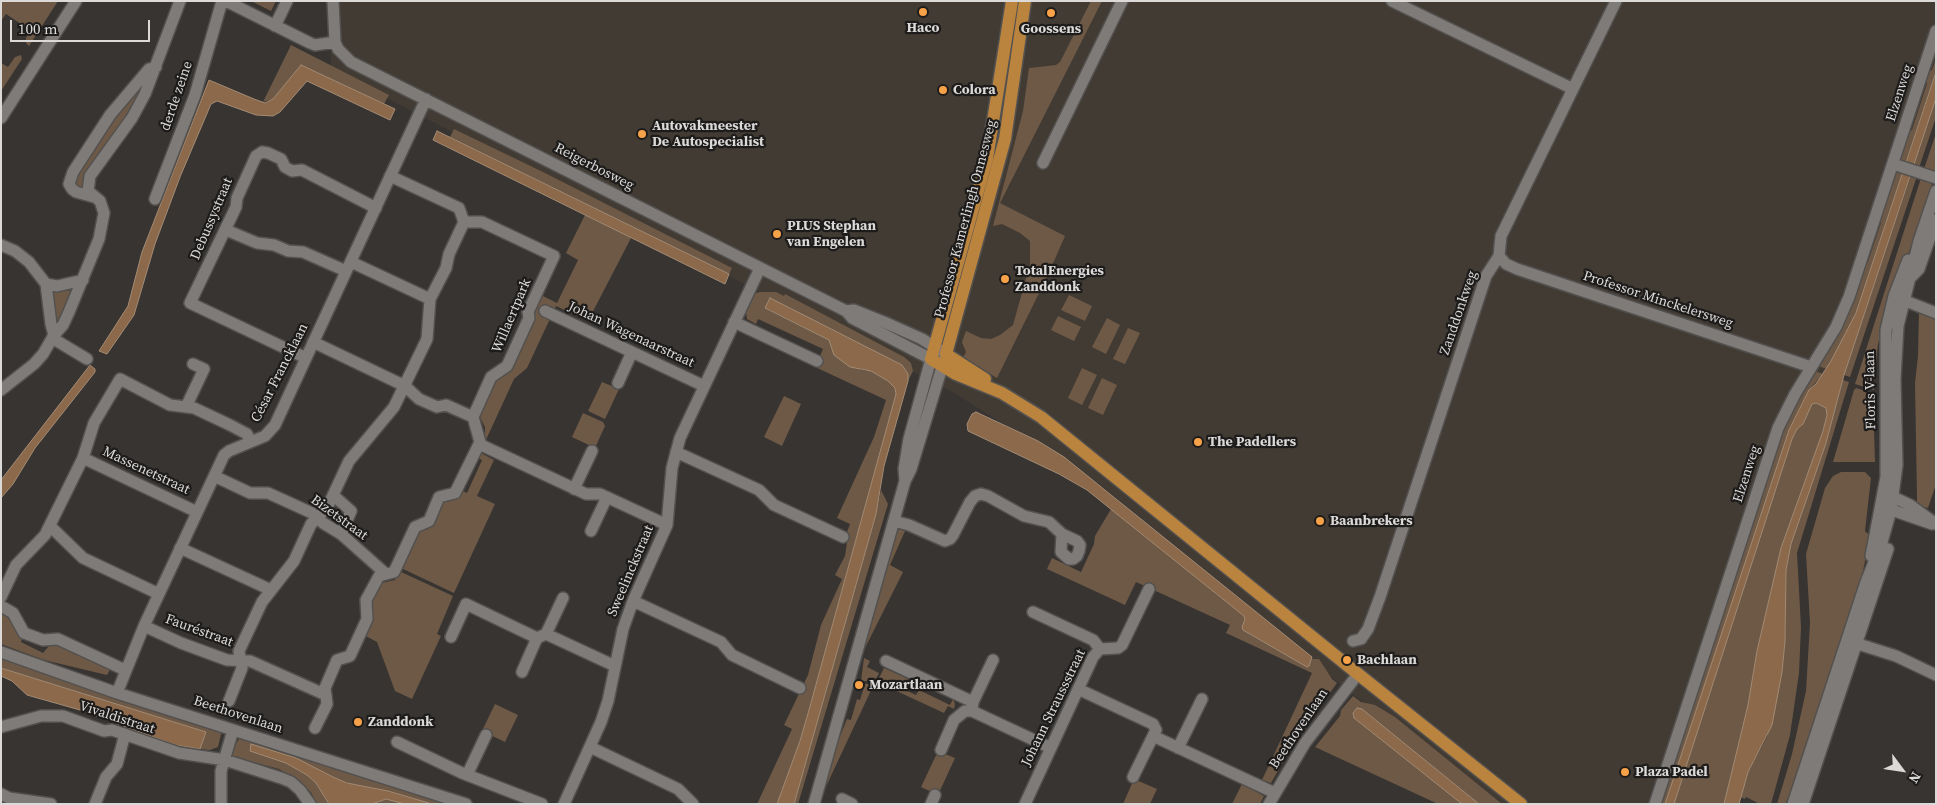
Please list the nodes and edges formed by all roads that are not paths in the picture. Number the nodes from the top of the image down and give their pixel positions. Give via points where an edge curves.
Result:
1 (76, 1) edge
2 (180, 1) edge
3 (222, 1) edge
4 (226, 1) edge
5 (287, 1) edge
6 (333, 1) edge
7 (1012, 1) edge
8 (1025, 1) edge
9 (1122, 1) edge
10 (1392, 1) edge
11 (1616, 1) edge
12 (275, 26) junction
13 (1936, 31) edge
14 (335, 42) junction
15 (156, 66) junction
16 (1573, 89) junction
17 (426, 99) junction
18 (1, 118) edge
19 (1042, 163) dead end
20 (1898, 165) junction
21 (390, 176) junction
22 (1936, 178) edge
23 (1936, 191) edge
24 (94, 197) junction
25 (155, 199) dead end
26 (376, 208) junction
27 (1936, 220) edge
28 (464, 222) junction
29 (226, 230) junction
30 (1919, 241) junction
31 (1, 245) edge
32 (1499, 256) junction
33 (348, 266) junction
34 (760, 268) junction
35 (83, 280) junction
36 (1908, 280) junction
37 (46, 284) junction
38 (1899, 298) junction
39 (430, 299) junction
40 (545, 312) dead end
41 (1936, 313) edge
42 (734, 322) junction
43 (53, 336) junction
44 (313, 342) junction
45 (632, 352) junction
46 (938, 357) junction
47 (306, 358) junction
48 (87, 359) dead end
49 (817, 360) dead end
50 (193, 364) dead end
51 (1811, 367) junction
52 (618, 382) dead end
53 (405, 386) junction
54 (704, 386) junction
55 (1, 390) edge
56 (186, 407) junction
57 (473, 417) junction
58 (250, 441) junction
59 (479, 444) junction
60 (592, 451) dead end
61 (676, 452) junction
62 (83, 458) junction
63 (214, 476) junction
64 (574, 489) junction
65 (1889, 494) junction
66 (333, 495) junction
67 (607, 497) junction
68 (1886, 508) junction
69 (197, 512) junction
70 (317, 518) junction
71 (894, 521) junction
72 (667, 524) junction
73 (1936, 524) edge
74 (50, 526) junction
75 (591, 531) dead end
76 (341, 534) junction
77 (1062, 534) dead end
78 (843, 537) dead end
79 (1877, 546) junction
80 (180, 548) junction
81 (386, 574) junction
82 (1149, 589) dead end
83 (271, 590) junction
84 (159, 594) junction
85 (1, 597) edge
86 (563, 598) dead end
87 (633, 601) junction
88 (1, 606) edge
89 (1033, 612) dead end
90 (144, 626) junction
91 (541, 636) junction
92 (451, 637) dead end
93 (1353, 641) dead end
94 (1856, 643) junction
95 (1100, 649) junction
96 (1, 652) edge
97 (241, 660) junction
98 (993, 660) dead end
99 (886, 661) dead end
100 (615, 666) junction
101 (125, 670) junction
102 (522, 672) dead end
103 (1358, 674) junction
104 (1936, 675) edge
105 (800, 688) dead end
106 (1078, 689) junction
107 (118, 692) junction
108 (326, 695) junction
109 (1202, 699) dead end
110 (229, 701) dead end
111 (972, 707) junction
112 (1, 728) edge
113 (315, 728) dead end
114 (233, 730) junction
115 (1154, 733) junction
116 (126, 734) junction
117 (486, 735) dead end
118 (397, 742) dead end
119 (590, 747) junction
120 (1051, 748) junction
121 (1178, 748) junction
122 (941, 750) dead end
123 (225, 760) junction
124 (467, 775) junction
125 (1133, 777) dead end
126 (1275, 793) junction
127 (1, 794) edge
128 (51, 804) edge
129 (95, 804) edge
130 (221, 804) edge
131 (310, 804) edge
132 (466, 804) edge
133 (542, 804) edge
134 (564, 804) edge
135 (693, 804) edge
136 (814, 804) edge
137 (1025, 804) edge
138 (1269, 804) edge
139 (1521, 804) edge
140 (1655, 804) edge
141 (1792, 804) edge
142 (1803, 804) edge

1 - 18 street
2 - 15 street
3 - 25 street, derde zeine via 195,95
4 - 12 street
5 - 12 street
6 - 14 street
7 - 46 main road, Professor Kamerlingh Onnesweg via 987,159
8 - 46 main road, Professor Kamerlingh Onnesweg via 1005,138
9 - 19 street
10 - 16 street
11 - 16 street, Zanddonkweg
12 - 14 street via 315,45
13 - 20 street, Elzenweg
14 - 17 street, Reigerbosweg via 351,62
15 - 24 street via 132,118 90,176 88,191
15 - 24 street via 149,69 110,115 73,172 69,184 72,189
16 - 32 street, Zanddonkweg via 1501,236
17 - 21 street, César Francklaan
17 - 34 street, Reigerbosweg
20 - 22 street
20 - 51 street, Elzenweg via 1849,297 1836,327
21 - 26 street, César Francklaan
21 - 28 street via 459,208
23 - 30 street, Floris V-laan
24 - 35 street via 102,205 104,213 99,239
26 - 29 street, Debussystraat via 302,170 292,171 281,159 262,152 256,156
26 - 33 street, César Francklaan
27 - 36 street, Floris V-laan via 1920,269
28 - 39 street
28 - 57 street, Willaertpark via 482,222 554,256 507,366 491,376
29 - 33 street via 257,243 274,244 288,251 303,252
29 - 47 street, Debussystraat via 190,303
30 - 36 street, Floris V-laan
30 - 38 street, Floris V-laan via 1902,273
31 - 37 street via 29,262
32 - 51 street, Professor Minckelersweg via 1518,270
32 - 93 street, Zanddonkweg via 1486,276 1368,629 1361,639
33 - 39 street
33 - 44 street, César Francklaan
34 - 42 street, Sweelinckstraat
34 - 46 street, Reigerbosweg via 846,311 852,318
35 - 37 street via 57,286
35 - 43 street via 63,326
36 - 38 street, Floris V-laan
37 - 43 street
38 - 41 street
38 - 65 street, Floris V-laan via 1897,465
39 - 53 street via 427,339
40 - 45 street, Johan Wagenaarstraat
42 - 49 street
42 - 54 street, Sweelinckstraat
43 - 48 street
43 - 55 street via 34,364
44 - 47 street, César Francklaan
44 - 53 street
45 - 52 street
45 - 54 street, Johan Wagenaarstraat
46 - 71 street via 911,469
46 - 103 main road via 1024,405
47 - 58 street, César Francklaan via 274,425 265,436
50 - 56 street via 204,369
51 - 140 street, Elzenweg via 1778,428
53 - 57 street via 419,399 437,407 446,405
53 - 66 street via 394,407 349,461
54 - 61 street, Sweelinckstraat
56 - 58 street via 230,425 246,434
56 - 62 street, Massenetstraat via 170,405 120,379 94,423
57 - 59 street
58 - 63 street, César Francklaan via 228,450
59 - 64 street
59 - 81 street via 455,493 439,497 428,521 416,526 394,572
60 - 64 street
61 - 72 street, Sweelinckstraat
61 - 78 street via 759,490 774,505
62 - 69 street, Massenetstraat
62 - 74 street, Massenetstraat
63 - 69 street, César Francklaan
63 - 70 street, Bizetstraat via 250,493 268,493
64 - 67 street
65 - 68 street, Floris V-laan
65 - 73 street
66 - 70 street
66 - 76 street via 351,511
67 - 72 street
67 - 75 street
68 - 73 street
68 - 79 street, Floris V-laan
69 - 80 street, César Francklaan
70 - 76 street, Bizetstraat
70 - 83 street via 294,561
71 - 77 street via 945,541 953,535 970,502 981,494 1024,516 1049,522
71 - 136 street
72 - 87 street, Sweelinckstraat
74 - 84 street via 83,558
74 - 85 street, Massenetstraat via 46,535 16,565
76 - 81 street, Bizetstraat
79 - 94 street, Floris V-laan via 1888,549
79 - 141 street, Floris V-laan
80 - 83 street
80 - 84 street, César Francklaan
81 - 108 street via 379,576 366,600 367,620 350,656 337,660 325,688
82 - 95 street, Johann Straussstraat via 1122,645
83 - 97 street via 239,650
84 - 90 street, César Francklaan
86 - 91 street
87 - 100 street, Sweelinckstraat
87 - 105 street via 721,642 732,655
88 - 101 street via 13,612 24,633 42,640 58,639
89 - 95 street via 1093,640
90 - 97 street, Fauréstraat via 181,644 227,660
90 - 101 street, César Francklaan
91 - 92 street via 466,604
91 - 100 street
91 - 102 street
94 - 104 street via 1896,656
94 - 142 street, Floris V-laan
95 - 106 street, Johann Straussstraat via 1093,656
96 - 107 street, Beethovenlaan
97 - 108 street, Fauréstraat via 250,661
97 - 110 street via 242,668
98 - 111 street
99 - 111 street
100 - 119 street, Sweelinckstraat via 608,701
101 - 107 street, César Francklaan
103 - 126 street, Beethovenlaan via 1317,724
103 - 139 main road
106 - 115 street via 1153,724
106 - 120 street, Johann Straussstraat
107 - 114 street, Beethovenlaan
108 - 113 street via 327,704
109 - 121 street
111 - 120 street
111 - 122 street via 954,720
112 - 116 street, Vivaldistraat via 41,716 63,716 104,731
114 - 123 street
114 - 132 street, Beethovenlaan
115 - 121 street
115 - 125 street
116 - 123 street, Vivaldistraat via 179,753
116 - 129 street via 117,764 106,777
117 - 124 street
118 - 124 street
119 - 134 street, Sweelinckstraat
119 - 135 street via 678,789
120 - 137 street, Johann Straussstraat
121 - 126 street
123 - 130 street via 221,771
123 - 131 street, Vivaldistraat via 291,782
124 - 133 street
126 - 138 street, Beethovenlaan
127 - 128 street

